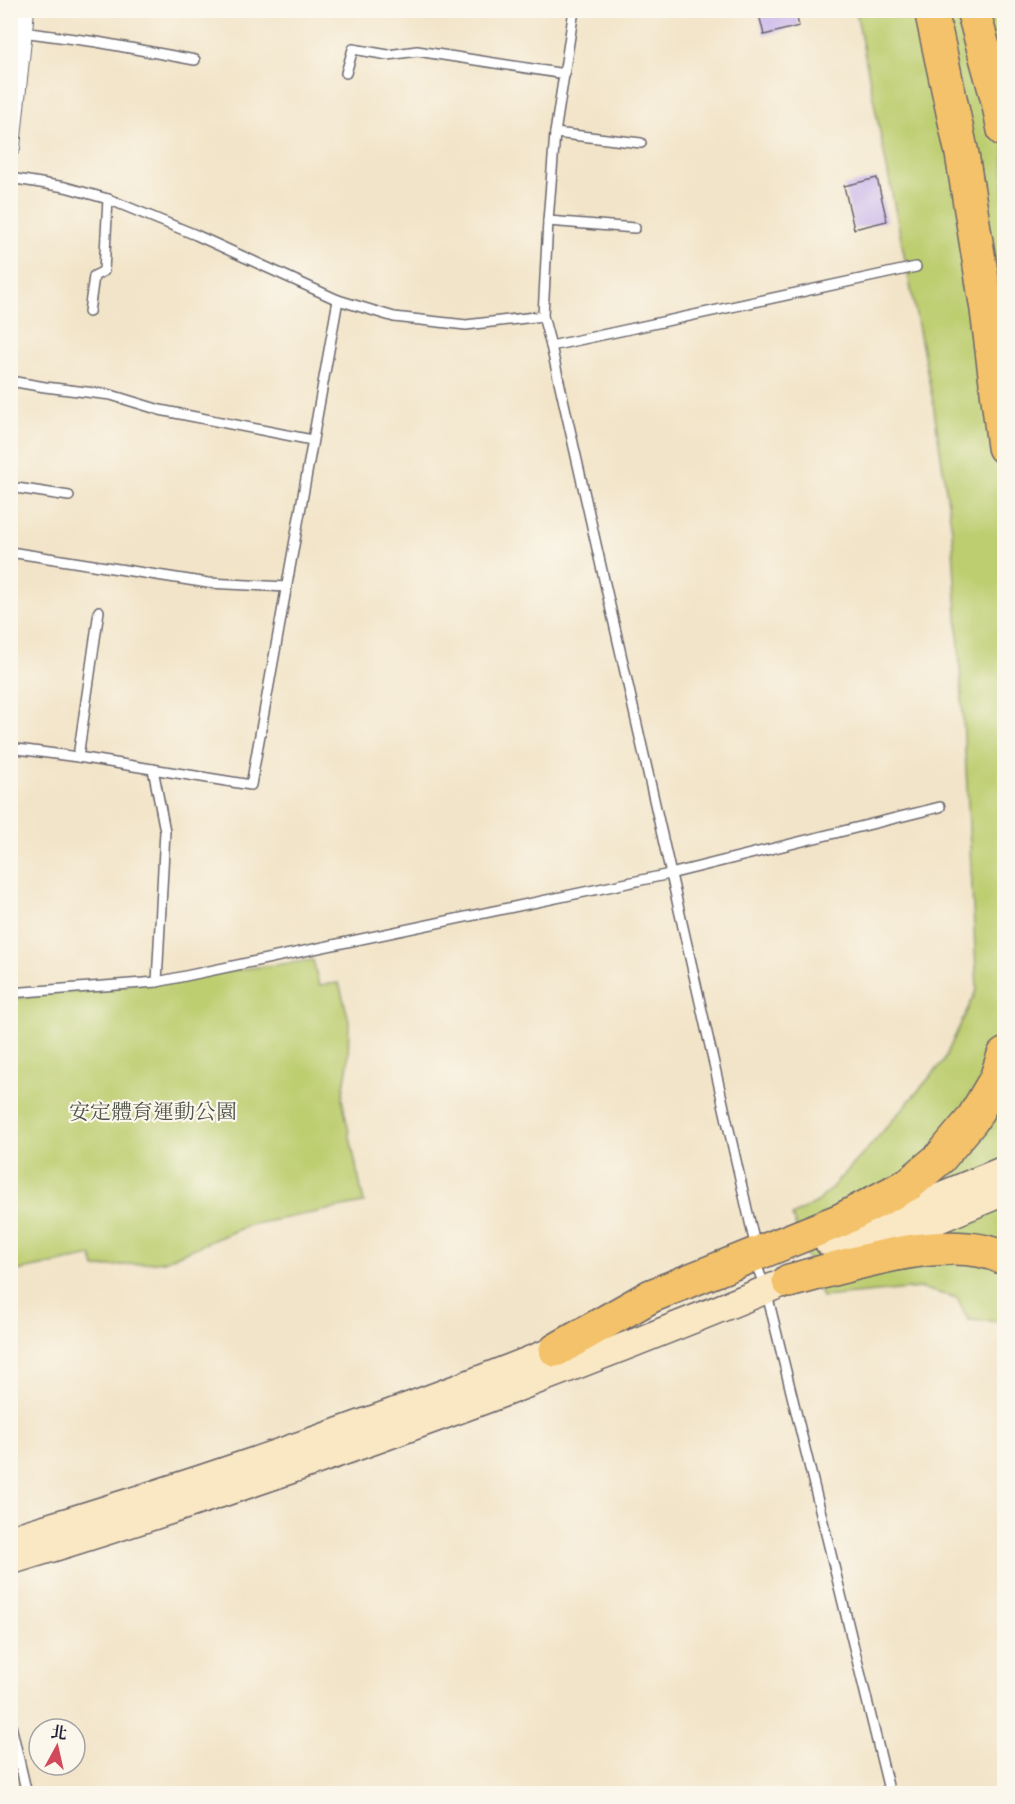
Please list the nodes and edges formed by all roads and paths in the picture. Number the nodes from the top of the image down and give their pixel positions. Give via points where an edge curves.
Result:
1 (574, 10) edge
2 (931, 10) edge
3 (973, 10) edge
4 (22, 17) edge
5 (195, 60) dead end
6 (346, 73) dead end
7 (565, 74) junction
8 (1005, 130) edge
9 (555, 134) junction
10 (641, 143) dead end
11 (10, 147) edge
12 (10, 177) edge
13 (108, 199) junction
14 (548, 221) junction
15 (635, 228) dead end
16 (916, 267) dead end
17 (338, 300) junction
18 (89, 312) dead end
19 (543, 316) junction
20 (551, 346) junction
21 (10, 381) edge
22 (312, 440) junction
23 (1005, 447) edge
24 (10, 486) edge
25 (69, 496) dead end
26 (10, 552) edge
27 (286, 587) junction
28 (99, 611) dead end
29 (10, 748) edge
30 (78, 757) junction
31 (153, 769) junction
32 (940, 807) dead end
33 (670, 874) junction
34 (157, 982) junction
35 (10, 993) edge
36 (1005, 1055) edge
37 (1005, 1170) edge
38 (1005, 1192) edge
39 (1005, 1258) edge
40 (768, 1273) junction
41 (556, 1350) joint
42 (10, 1539) edge
43 (10, 1561) edge
44 (10, 1721) edge
45 (27, 1794) edge
46 (890, 1794) edge

1 - 7 lane
2 - 23 highway via 962,154
3 - 8 highway
4 - 5 lane via 97,42
4 - 11 street
6 - 7 lane via 353,49 388,55 417,51
7 - 9 lane
9 - 10 lane
9 - 14 lane
12 - 13 lane
13 - 17 lane
13 - 18 lane via 104,271 94,276
14 - 15 lane
14 - 19 lane
16 - 20 lane
17 - 19 lane via 394,317 466,325
17 - 22 lane
19 - 20 lane
20 - 33 lane
21 - 22 lane via 111,395 160,410
22 - 27 lane
24 - 25 lane
26 - 27 lane via 208,583
27 - 31 lane via 251,785
28 - 30 lane
29 - 30 lane
30 - 31 lane
31 - 34 lane via 165,831
32 - 33 lane
33 - 34 lane
33 - 40 lane
34 - 35 lane
36 - 40 highway via 972,1120 940,1158 909,1184 842,1220
37 - 40 main road
38 - 40 main road
39 - 40 highway via 969,1249 935,1248
40 - 41 highway via 651,1296
40 - 43 main road via 542,1378 357,1448 134,1524
40 - 46 lane
41 - 42 main road via 354,1427
44 - 45 lane

